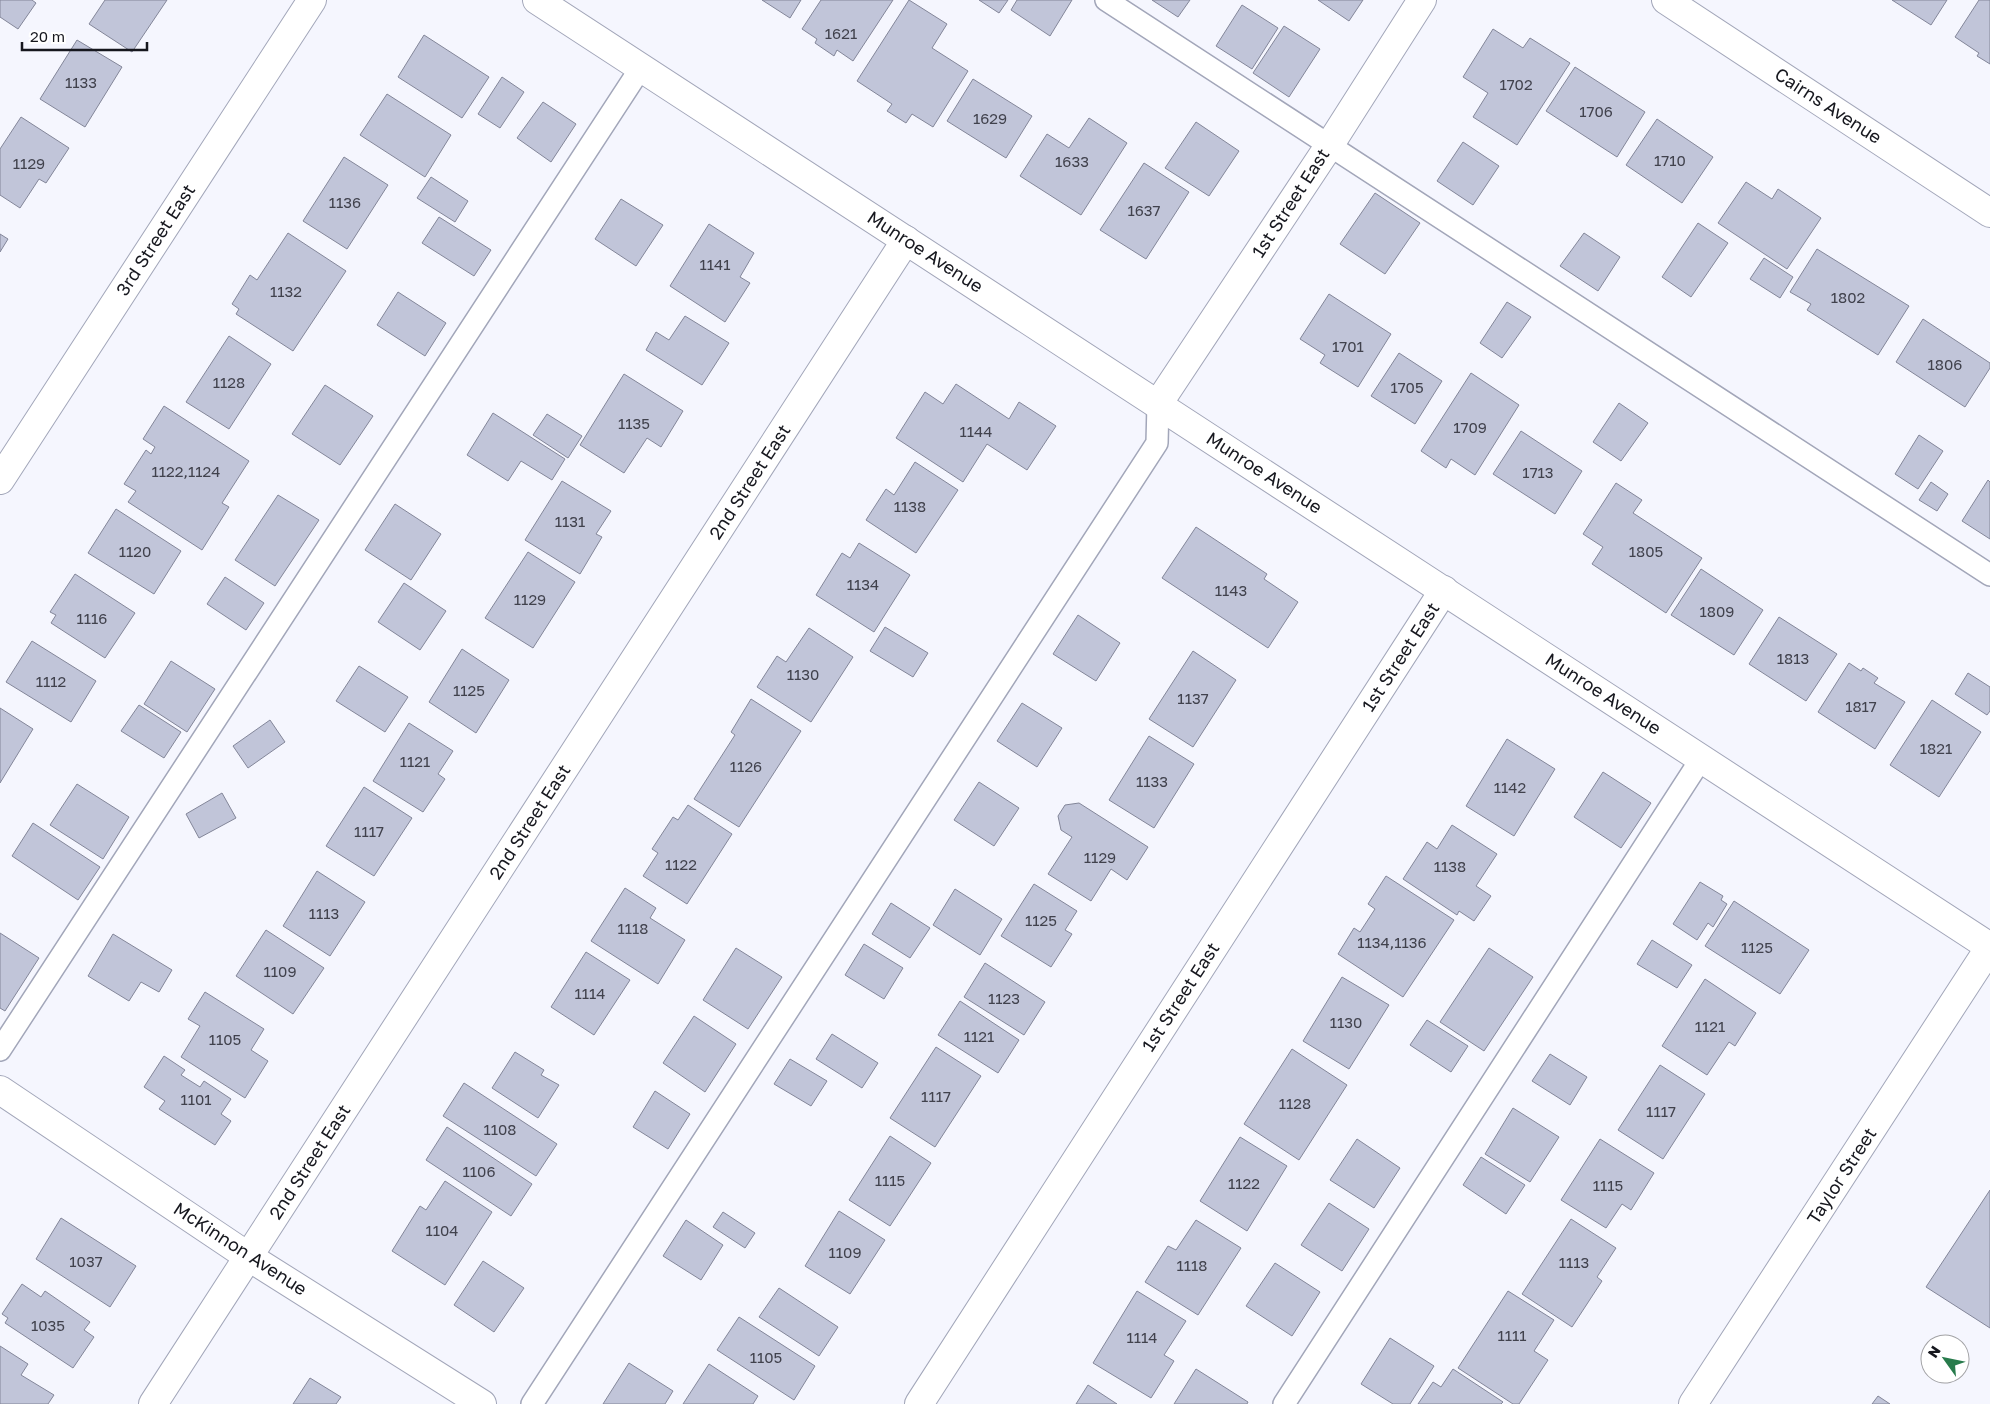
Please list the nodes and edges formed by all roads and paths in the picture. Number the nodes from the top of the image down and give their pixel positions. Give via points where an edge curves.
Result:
1 (312, 0) edge
2 (537, 0) edge
3 (1106, 0) edge
4 (1422, 0) edge
5 (1666, 0) edge
6 (640, 68) junction
7 (1329, 146) junction
8 (1990, 213) edge
9 (906, 240) junction
10 (1158, 404) junction
11 (0, 480) edge
12 (1990, 576) edge
13 (1444, 590) junction
14 (1702, 759) junction
15 (1990, 947) edge
16 (0, 1050) edge
17 (0, 1090) edge
18 (248, 1256) junction
19 (153, 1404) edge
20 (482, 1404) edge
21 (532, 1404) edge
22 (919, 1404) edge
23 (1284, 1404) edge
24 (1693, 1404) edge

1 - 11 street, 3rd Street East
2 - 6 street, Munroe Avenue
3 - 7 lane
4 - 7 street, 1st Street East
5 - 8 street, Cairns Avenue
6 - 9 street, Munroe Avenue
6 - 16 lane
7 - 10 street, 1st Street East
7 - 12 lane
9 - 10 street, Munroe Avenue
9 - 18 street, 2nd Street East
10 - 13 street, Munroe Avenue
10 - 21 lane via 1157,442
13 - 14 street, Munroe Avenue
13 - 22 street, 1st Street East
14 - 15 street, Munroe Avenue
14 - 23 lane
15 - 24 street, Taylor Street
17 - 18 street, McKinnon Avenue
18 - 19 street, 2nd Street East
18 - 20 street, McKinnon Avenue

